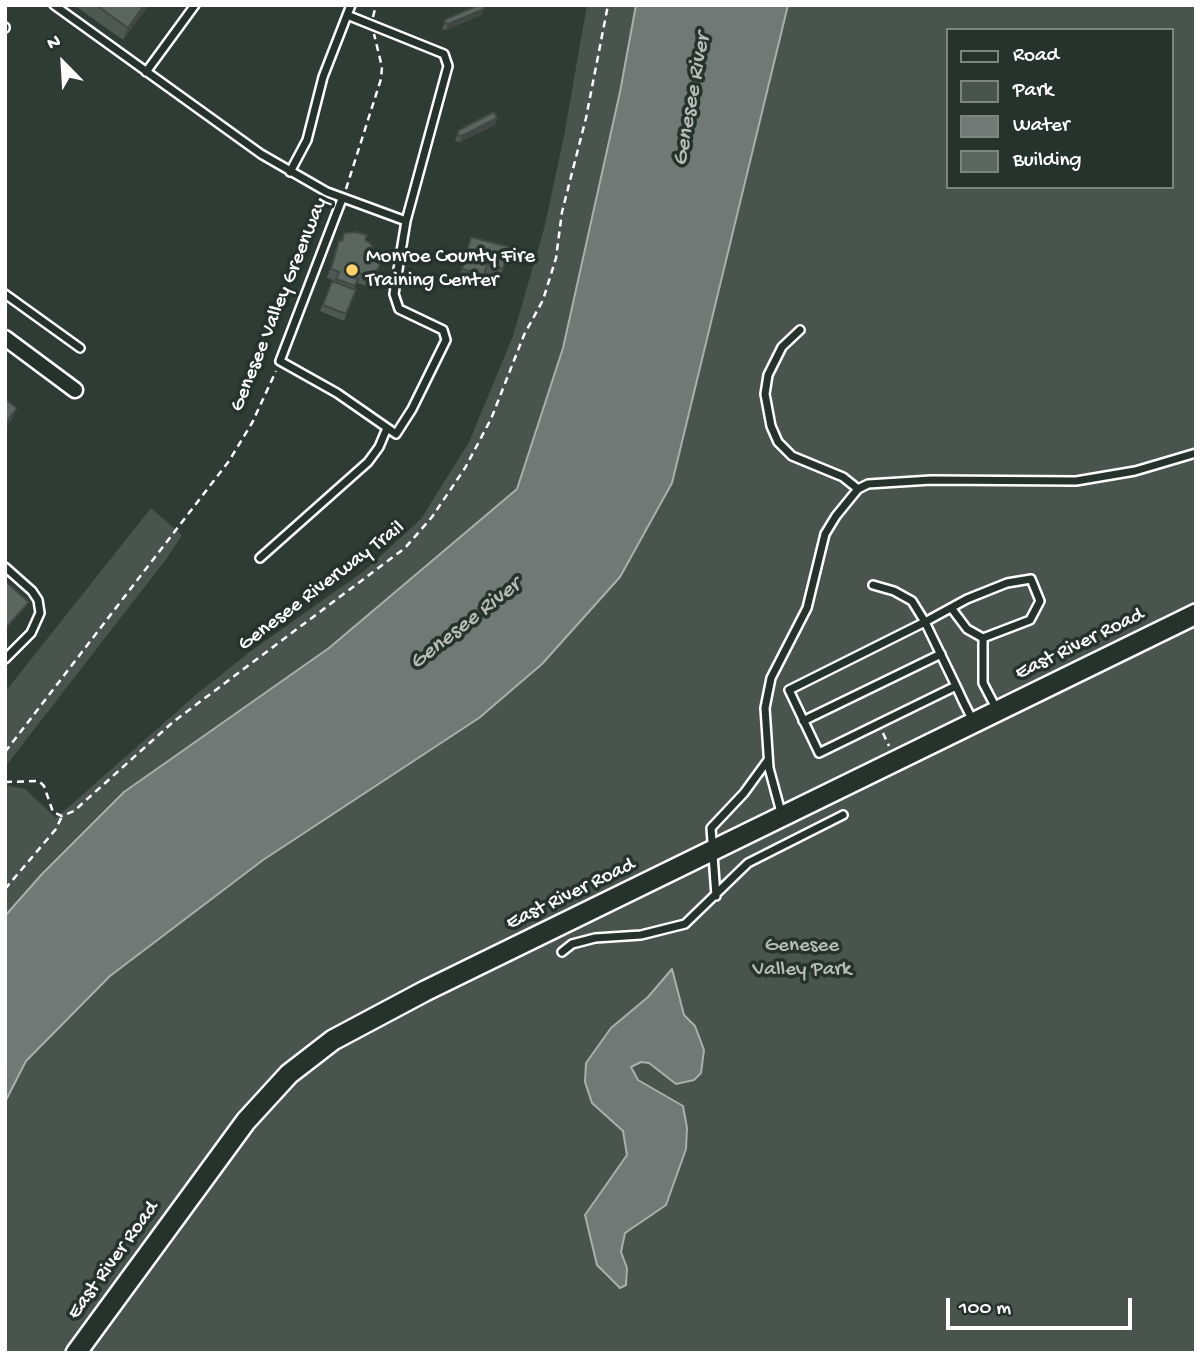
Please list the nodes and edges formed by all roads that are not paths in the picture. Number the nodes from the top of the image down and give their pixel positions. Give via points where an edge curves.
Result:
1 (54, 5) edge
2 (195, 5) edge
3 (351, 5) edge
4 (347, 15) junction
5 (146, 72) junction
6 (290, 172) junction
7 (342, 198) junction
8 (405, 221) junction
9 (5, 294) edge
10 (800, 330) dead end
11 (5, 338) edge
12 (80, 348) dead end
13 (75, 390) dead end
14 (387, 428) junction
15 (1196, 453) edge
16 (858, 489) junction
17 (260, 558) dead end
18 (5, 567) edge
19 (873, 585) dead end
20 (952, 609) junction
21 (1196, 614) edge
22 (925, 622) junction
23 (983, 638) junction
24 (941, 654) junction
25 (5, 659) edge
26 (956, 686) junction
27 (998, 711) junction
28 (803, 721) junction
29 (974, 723) junction
30 (768, 760) junction
31 (843, 816) dead end
32 (782, 817) junction
33 (712, 851) junction
34 (716, 896) junction
35 (562, 952) dead end
36 (76, 1353) edge

1 - 5 lane
2 - 5 lane
3 - 4 lane
4 - 6 lane via 323,77 307,140
4 - 8 lane via 444,54 448,66
5 - 6 lane
6 - 7 lane
7 - 8 lane
7 - 14 lane, Genesee Valley Greenway via 280,361
8 - 14 lane via 394,294 399,309 443,330 446,340 396,434
9 - 12 lane
10 - 16 lane via 782,347 768,375 765,394 771,426 792,456 843,477
11 - 13 street
14 - 17 lane via 368,462
15 - 16 lane via 1127,473 1076,481 930,480 868,484
16 - 30 lane via 825,534 807,608 771,678 765,708
18 - 25 lane via 33,591 40,614 31,633
19 - 22 lane via 912,601
20 - 22 lane
20 - 23 lane via 967,629
20 - 23 lane via 1007,583 1031,579 1040,601 1030,620
21 - 27 street, East River Road
22 - 24 lane
22 - 28 lane via 789,690
23 - 27 lane via 983,683
24 - 26 lane
24 - 28 lane
26 - 28 lane via 818,753
26 - 29 lane
27 - 29 street, East River Road
29 - 32 street, East River Road
30 - 32 lane
30 - 33 lane via 711,828
31 - 34 lane via 748,863
32 - 33 street, East River Road
33 - 34 lane
33 - 36 street, East River Road via 366,1021 302,1063 246,1121
34 - 35 lane via 684,924 640,935 595,938

